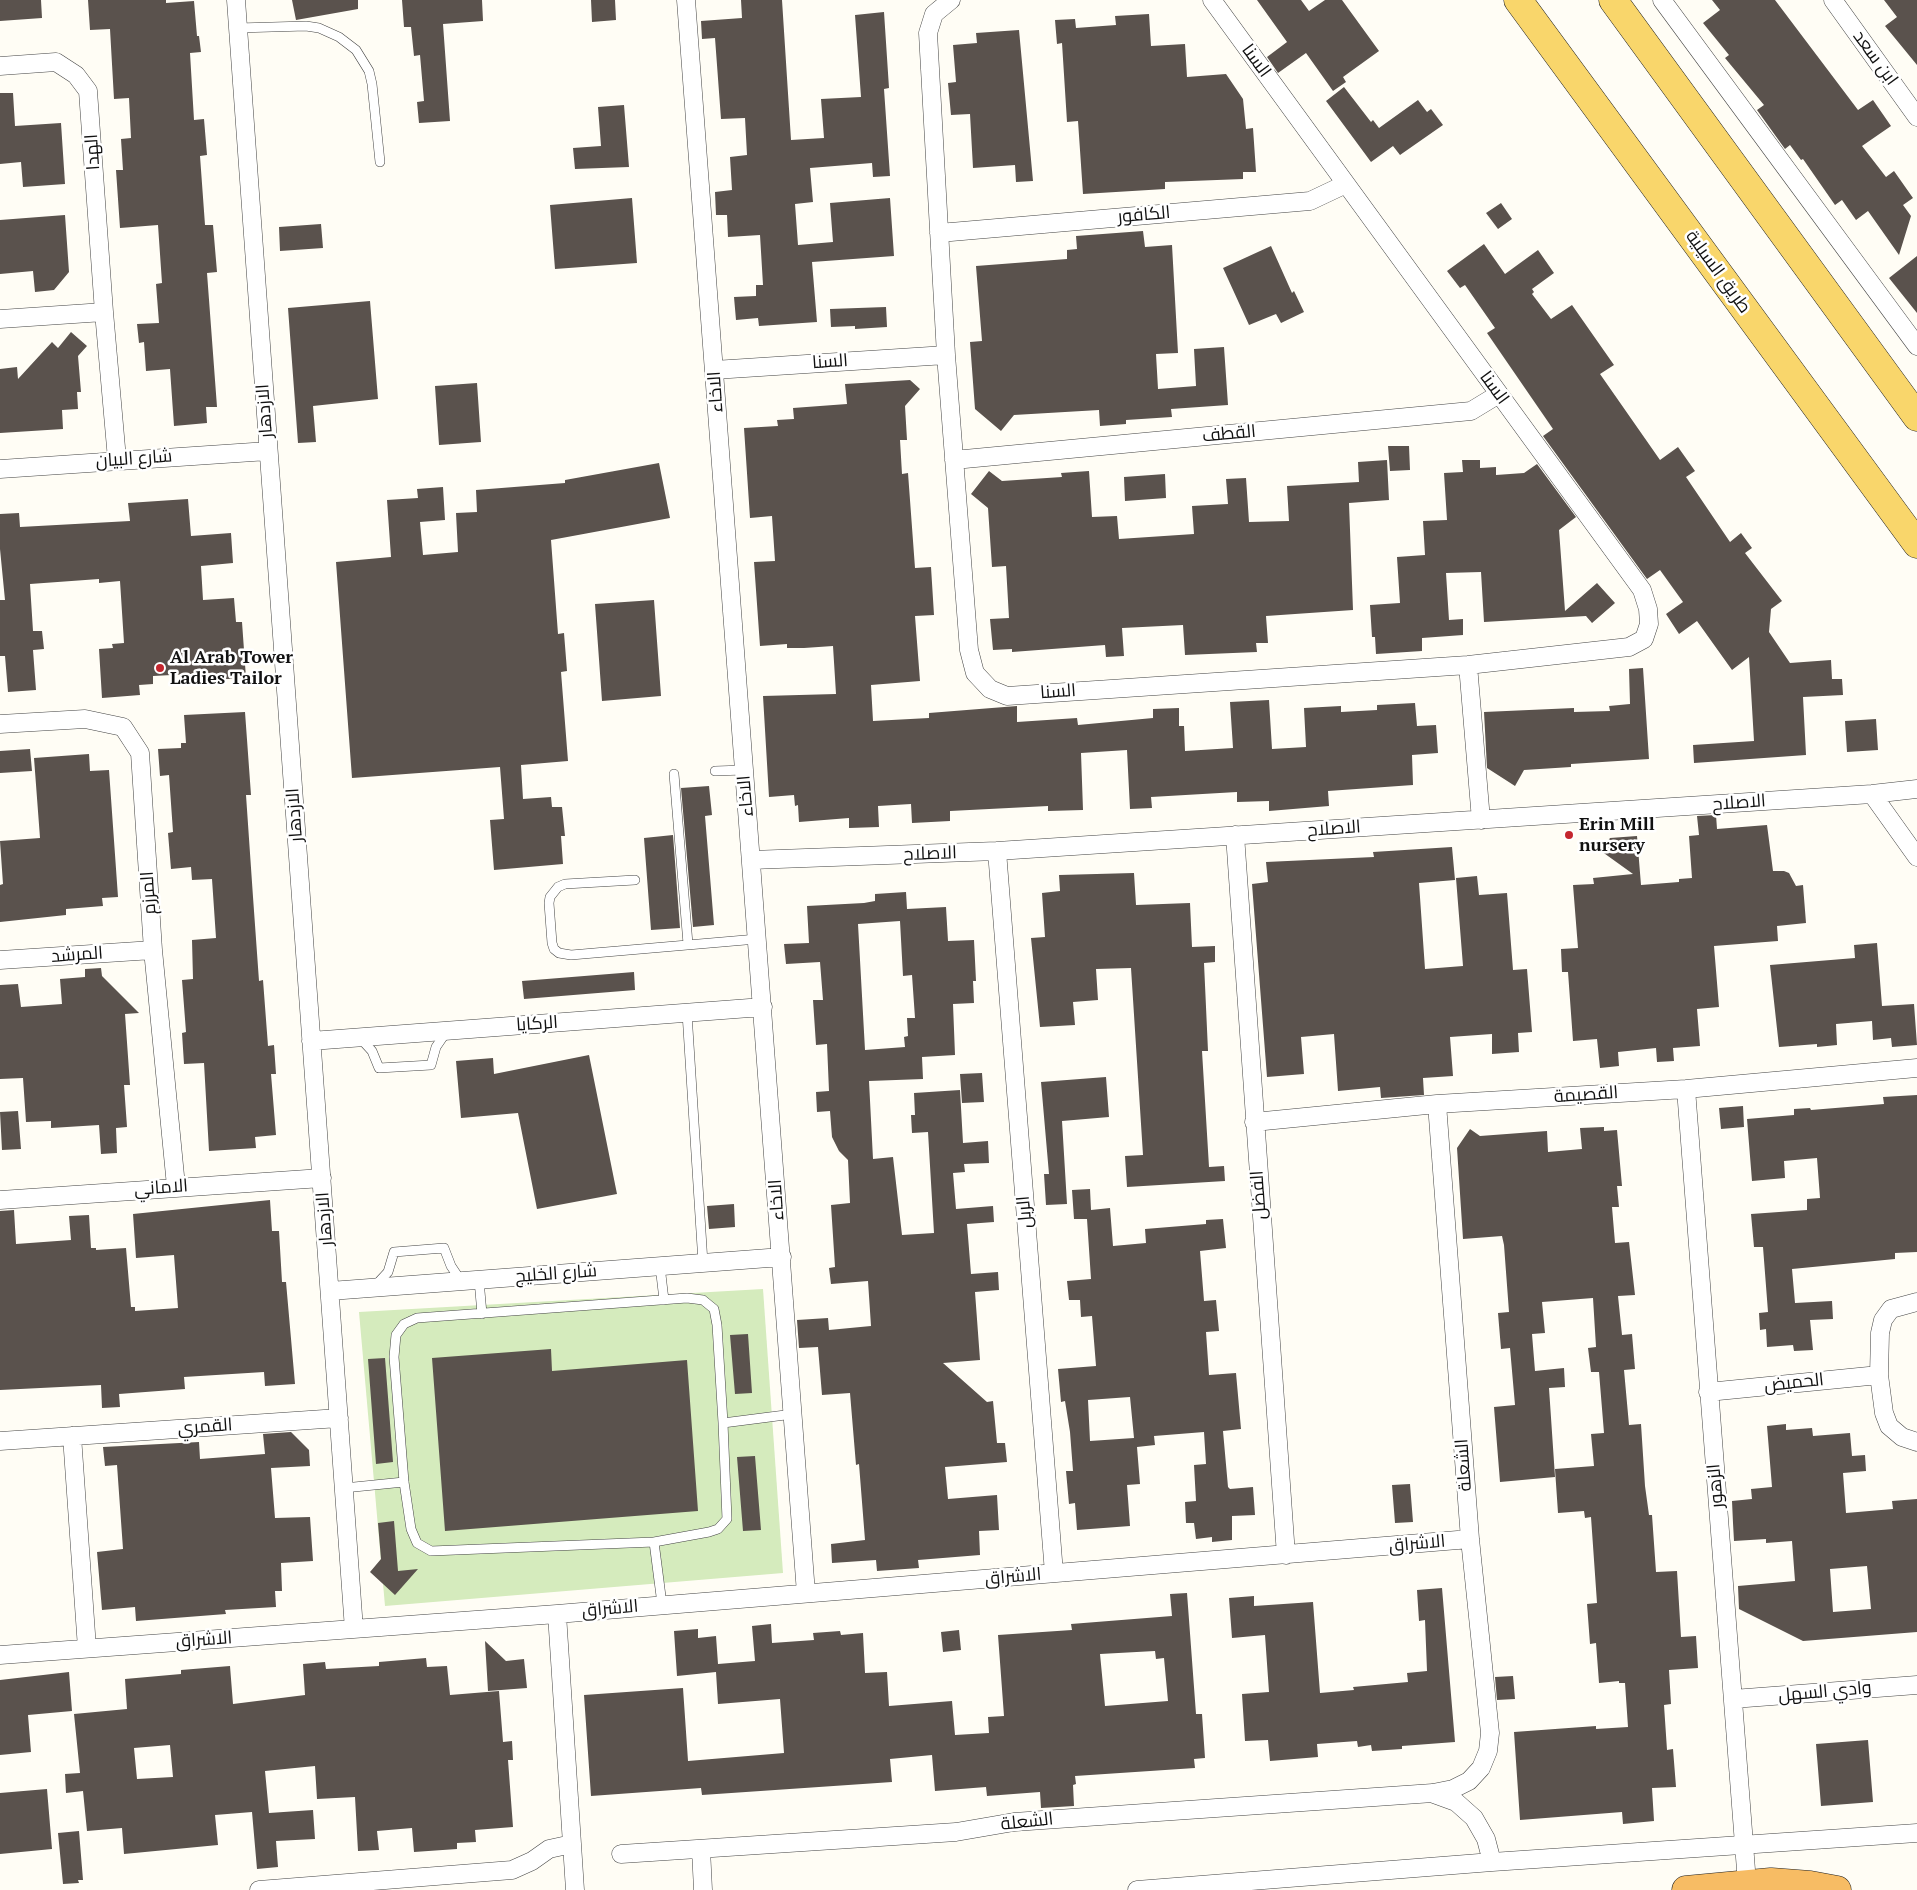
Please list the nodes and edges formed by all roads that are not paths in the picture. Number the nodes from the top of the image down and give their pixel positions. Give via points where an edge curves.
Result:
1 (236, 0) edge
2 (686, 0) edge
3 (951, 0) edge
4 (1212, 0) edge
5 (1518, 0) edge
6 (1613, 0) edge
7 (1662, 0) edge
8 (1833, 0) edge
9 (238, 28) junction
10 (0, 66) edge
11 (1917, 117) edge
12 (380, 162) dead end
13 (1346, 184) junction
14 (939, 233) junction
15 (104, 312) junction
16 (0, 319) edge
17 (1917, 346) edge
18 (946, 355) junction
19 (714, 370) junction
20 (1499, 394) junction
21 (1917, 417) edge
22 (268, 451) junction
23 (117, 459) junction
24 (954, 460) junction
25 (0, 468) edge
26 (1917, 544) edge
27 (1468, 665) junction
28 (0, 724) edge
29 (744, 770) junction
30 (715, 771) dead end
31 (674, 774) dead end
32 (1917, 789) edge
33 (1872, 794) junction
34 (1481, 820) junction
35 (1235, 835) junction
36 (996, 851) junction
37 (1917, 857) edge
38 (751, 860) junction
39 (635, 880) dead end
40 (757, 939) junction
41 (688, 944) junction
42 (153, 950) junction
43 (0, 960) edge
44 (763, 1007) junction
45 (687, 1013) junction
46 (447, 1031) junction
47 (359, 1037) junction
48 (312, 1041) junction
49 (1917, 1068) edge
50 (1686, 1088) junction
51 (1437, 1104) junction
52 (1254, 1122) junction
53 (322, 1178) junction
54 (176, 1186) junction
55 (0, 1200) edge
56 (782, 1258) junction
57 (703, 1263) junction
58 (660, 1266) junction
59 (480, 1280) junction
60 (462, 1281) junction
61 (373, 1287) junction
62 (330, 1291) junction
63 (664, 1300) junction
64 (1917, 1302) edge
65 (482, 1314) junction
66 (1879, 1375) junction
67 (1708, 1392) junction
68 (793, 1414) junction
69 (339, 1418) junction
70 (723, 1423) junction
71 (72, 1436) junction
72 (0, 1442) edge
73 (1917, 1442) edge
74 (404, 1482) junction
75 (344, 1488) junction
76 (1470, 1540) junction
77 (654, 1542) junction
78 (1286, 1555) junction
79 (1054, 1573) junction
80 (806, 1593) junction
81 (662, 1604) junction
82 (557, 1614) junction
83 (354, 1629) junction
84 (87, 1648) junction
85 (0, 1655) edge
86 (1917, 1685) edge
87 (1733, 1699) junction
88 (1433, 1793) junction
89 (1917, 1833) edge
90 (572, 1844) junction
91 (1745, 1846) junction
92 (702, 1849) junction
93 (621, 1854) dead end
94 (1492, 1862) junction
95 (1747, 1882) junction
96 (259, 1890) edge
97 (575, 1890) edge
98 (702, 1890) edge
99 (1137, 1890) edge
100 (1686, 1890) edge
101 (1837, 1890) edge

1 - 9 street, الازدهار
2 - 19 street, الاخاء
3 - 14 street, السنا via 934,14 928,32
4 - 13 street, السنا
5 - 26 main road, طريق السيلية
6 - 21 main road
7 - 17 street
8 - 11 street, ابن سعد
9 - 12 lane via 318,28 339,37 356,50 369,71 372,84
9 - 22 street, الازدهار
10 - 15 street, الهدا via 56,62 76,76 88,91
13 - 14 street, الكافور via 1310,201
13 - 20 street, السنا
14 - 18 street, السنا
15 - 16 street
15 - 23 street, الهدا
18 - 19 street, السنا
18 - 24 street, السنا
19 - 29 street, الاخاء
20 - 24 street, القطف via 1471,411
20 - 27 street, السنا via 1642,590 1649,624 1644,639 1629,647
22 - 23 street, شارع البيان
22 - 48 street, الازدهار
23 - 25 street, شارع البيان
24 - 27 street, السنا via 970,650 975,673 990,689 1007,696
27 - 34 street
28 - 42 street, المرزم via 85,719 123,727 140,753
29 - 30 lane
29 - 38 street, الاخاء
31 - 41 lane
32 - 33 street, الاصلاح
33 - 34 street, الاصلاح
33 - 37 street
34 - 35 street, الاصلاح
35 - 36 street, الاصلاح
35 - 52 street, الفضل
36 - 38 street, الاصلاح
36 - 79 street, الربل
38 - 40 street, الاخاء
39 - 41 lane via 558,887 549,903 554,949 571,955
40 - 41 lane
40 - 44 street, الاخاء
42 - 43 street, المرشد
42 - 54 street, المرزم
44 - 45 street, الركايا
44 - 56 street, الاخاء
45 - 46 street, الركايا
45 - 57 lane
46 - 47 street, الركايا
46 - 47 lane via 436,1046 431,1065 422,1066 379,1068 372,1051
47 - 48 street, الركايا
48 - 53 street, الازدهار
49 - 50 street, القصيمة
50 - 51 street, القصيمة
50 - 67 street, الزهور
51 - 52 street, القصيمة
51 - 76 street, الشعلة
52 - 78 street, الفضل
53 - 54 street, الاماني
53 - 62 street, الازدهار
54 - 55 street, الاماني
56 - 57 street, شارع الخليج
56 - 68 street, الاخاء
57 - 58 street, شارع الخليج
58 - 59 street, شارع الخليج
58 - 63 lane
59 - 60 street, شارع الخليج
59 - 65 lane
60 - 61 street, شارع الخليج
60 - 61 lane via 444,1248 394,1252 388,1272
61 - 62 street, شارع الخليج
62 - 69 street, الازدهار
63 - 65 lane
63 - 70 lane via 704,1300 714,1309
64 - 66 street via 1891,1309 1883,1320
65 - 74 lane via 417,1318 404,1324 396,1335 394,1357
66 - 67 street, الحميض
66 - 73 street via 1889,1426 1902,1437
67 - 87 street, الزهور
68 - 70 lane
68 - 80 street, الاخاء
69 - 71 street, القمري
69 - 75 street, الازدهار
70 - 77 lane via 726,1519 709,1532
71 - 72 street, القمري
71 - 84 street
74 - 75 lane
74 - 77 lane via 410,1529 417,1543 431,1552
75 - 83 street, الازدهار
76 - 78 street, الاشراق
76 - 88 street, الشعلة via 1490,1732 1488,1751 1481,1768 1469,1781
77 - 81 lane
78 - 79 street, الاشراق
79 - 80 street, الاشراق
80 - 81 street, الاشراق
81 - 82 street, الاشراق
82 - 83 street, الاشراق
82 - 90 street, الاشراق
83 - 84 street, الاشراق
84 - 85 street, الاشراق
86 - 87 street, وادي السهل
87 - 91 street, الزهور
88 - 92 street, الشعلة via 1014,1822 956,1832
88 - 94 street, الشعلة via 1456,1802 1474,1818 1486,1838
89 - 91 street
90 - 96 street via 550,1849 532,1862 512,1870
90 - 97 street, الاشراق
91 - 94 street
91 - 95 street, الزهور
92 - 93 street, الشعلة
92 - 98 street
94 - 99 street
95 - 100 highway
95 - 101 highway via 1790,1882

